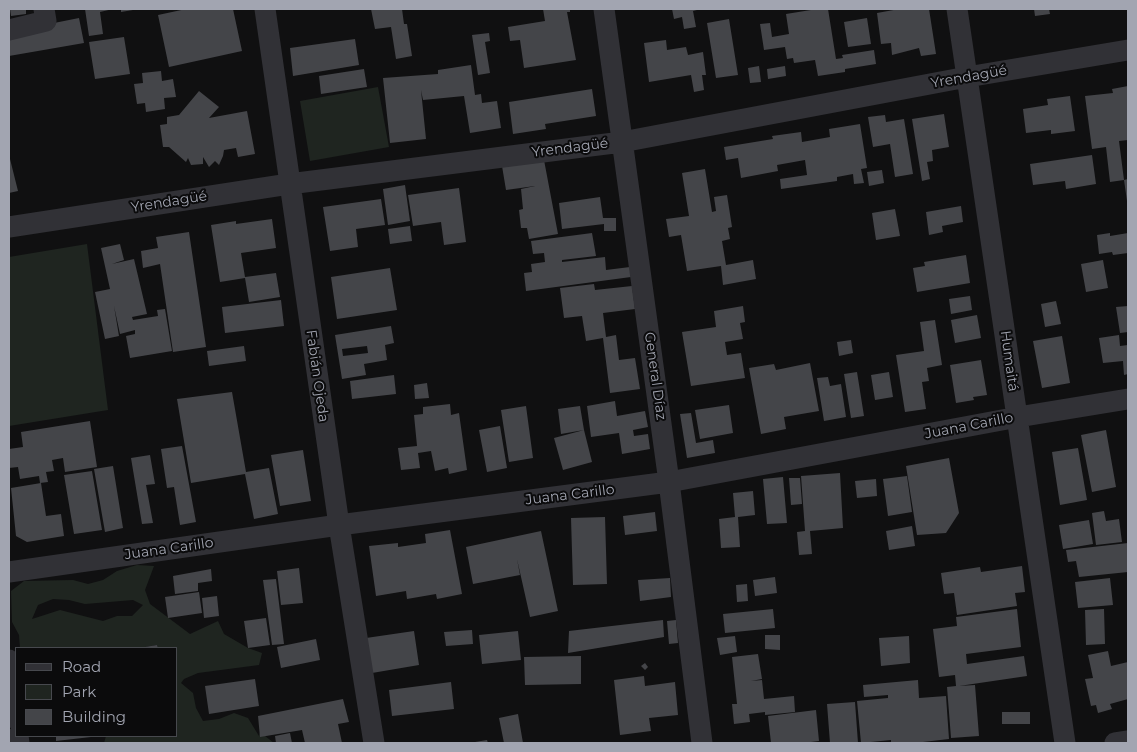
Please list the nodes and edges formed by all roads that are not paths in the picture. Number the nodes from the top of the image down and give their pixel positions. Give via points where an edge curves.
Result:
1 (44, 9) edge
2 (265, 9) edge
3 (604, 9) edge
4 (957, 9) edge
5 (15, 25) edge
6 (1128, 50) edge
7 (968, 77) junction
8 (622, 142) junction
9 (289, 184) junction
10 (9, 227) edge
11 (1128, 399) edge
12 (1018, 417) junction
13 (669, 482) junction
14 (339, 525) junction
15 (9, 572) edge
16 (9, 660) edge
17 (15, 711) edge
18 (1128, 741) edge
19 (374, 743) edge
20 (702, 743) edge
21 (1065, 743) edge
22 (1116, 743) edge

1 - 5 street via 46,21
2 - 9 street, Fabián Ojeda
3 - 8 street, General Díaz
4 - 7 street, Humaitá
6 - 7 street, Yrendagüé
7 - 8 street, Yrendagüé
7 - 12 street, Humaitá
8 - 9 street, Yrendagüé
8 - 13 street, General Díaz
9 - 10 street, Yrendagüé
9 - 14 street, Fabián Ojeda
11 - 12 street, Juana Carillo
12 - 13 street, Juana Carillo
12 - 21 street, Humaitá
13 - 14 street, Juana Carillo
13 - 20 street, General Díaz
14 - 15 street, Juana Carillo
14 - 19 street, Fabián Ojeda
16 - 17 street
18 - 22 street

